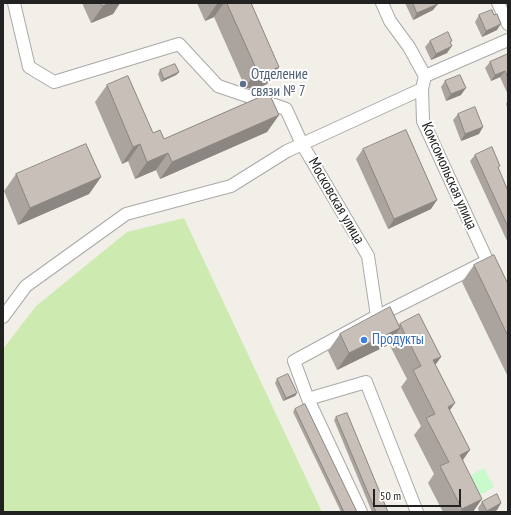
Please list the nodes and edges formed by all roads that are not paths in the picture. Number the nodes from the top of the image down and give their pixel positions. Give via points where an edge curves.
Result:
1 (14, 3) edge
2 (382, 3) edge
3 (498, 3) edge
4 (508, 24) edge
5 (508, 40) edge
6 (425, 76) junction
7 (422, 89) junction
8 (302, 144) junction
9 (488, 261) junction
10 (499, 286) edge
11 (377, 316) junction
12 (3, 317) edge
13 (308, 399) junction
14 (361, 512) edge
15 (417, 512) edge

1 - 8 street, Московская улица via 29,67 54,82 179,44 218,86 286,109
2 - 6 street via 390,21 409,47
3 - 4 street
5 - 6 street
6 - 7 street, Комсомольская улица
7 - 8 street
7 - 9 street, Комсомольская улица via 423,121
8 - 11 street, Московская улица via 368,256
8 - 12 street via 231,186 126,214 26,286
9 - 10 street, Комсомольская улица
9 - 11 street
11 - 13 street via 294,361
13 - 14 street
13 - 15 street via 366,382

